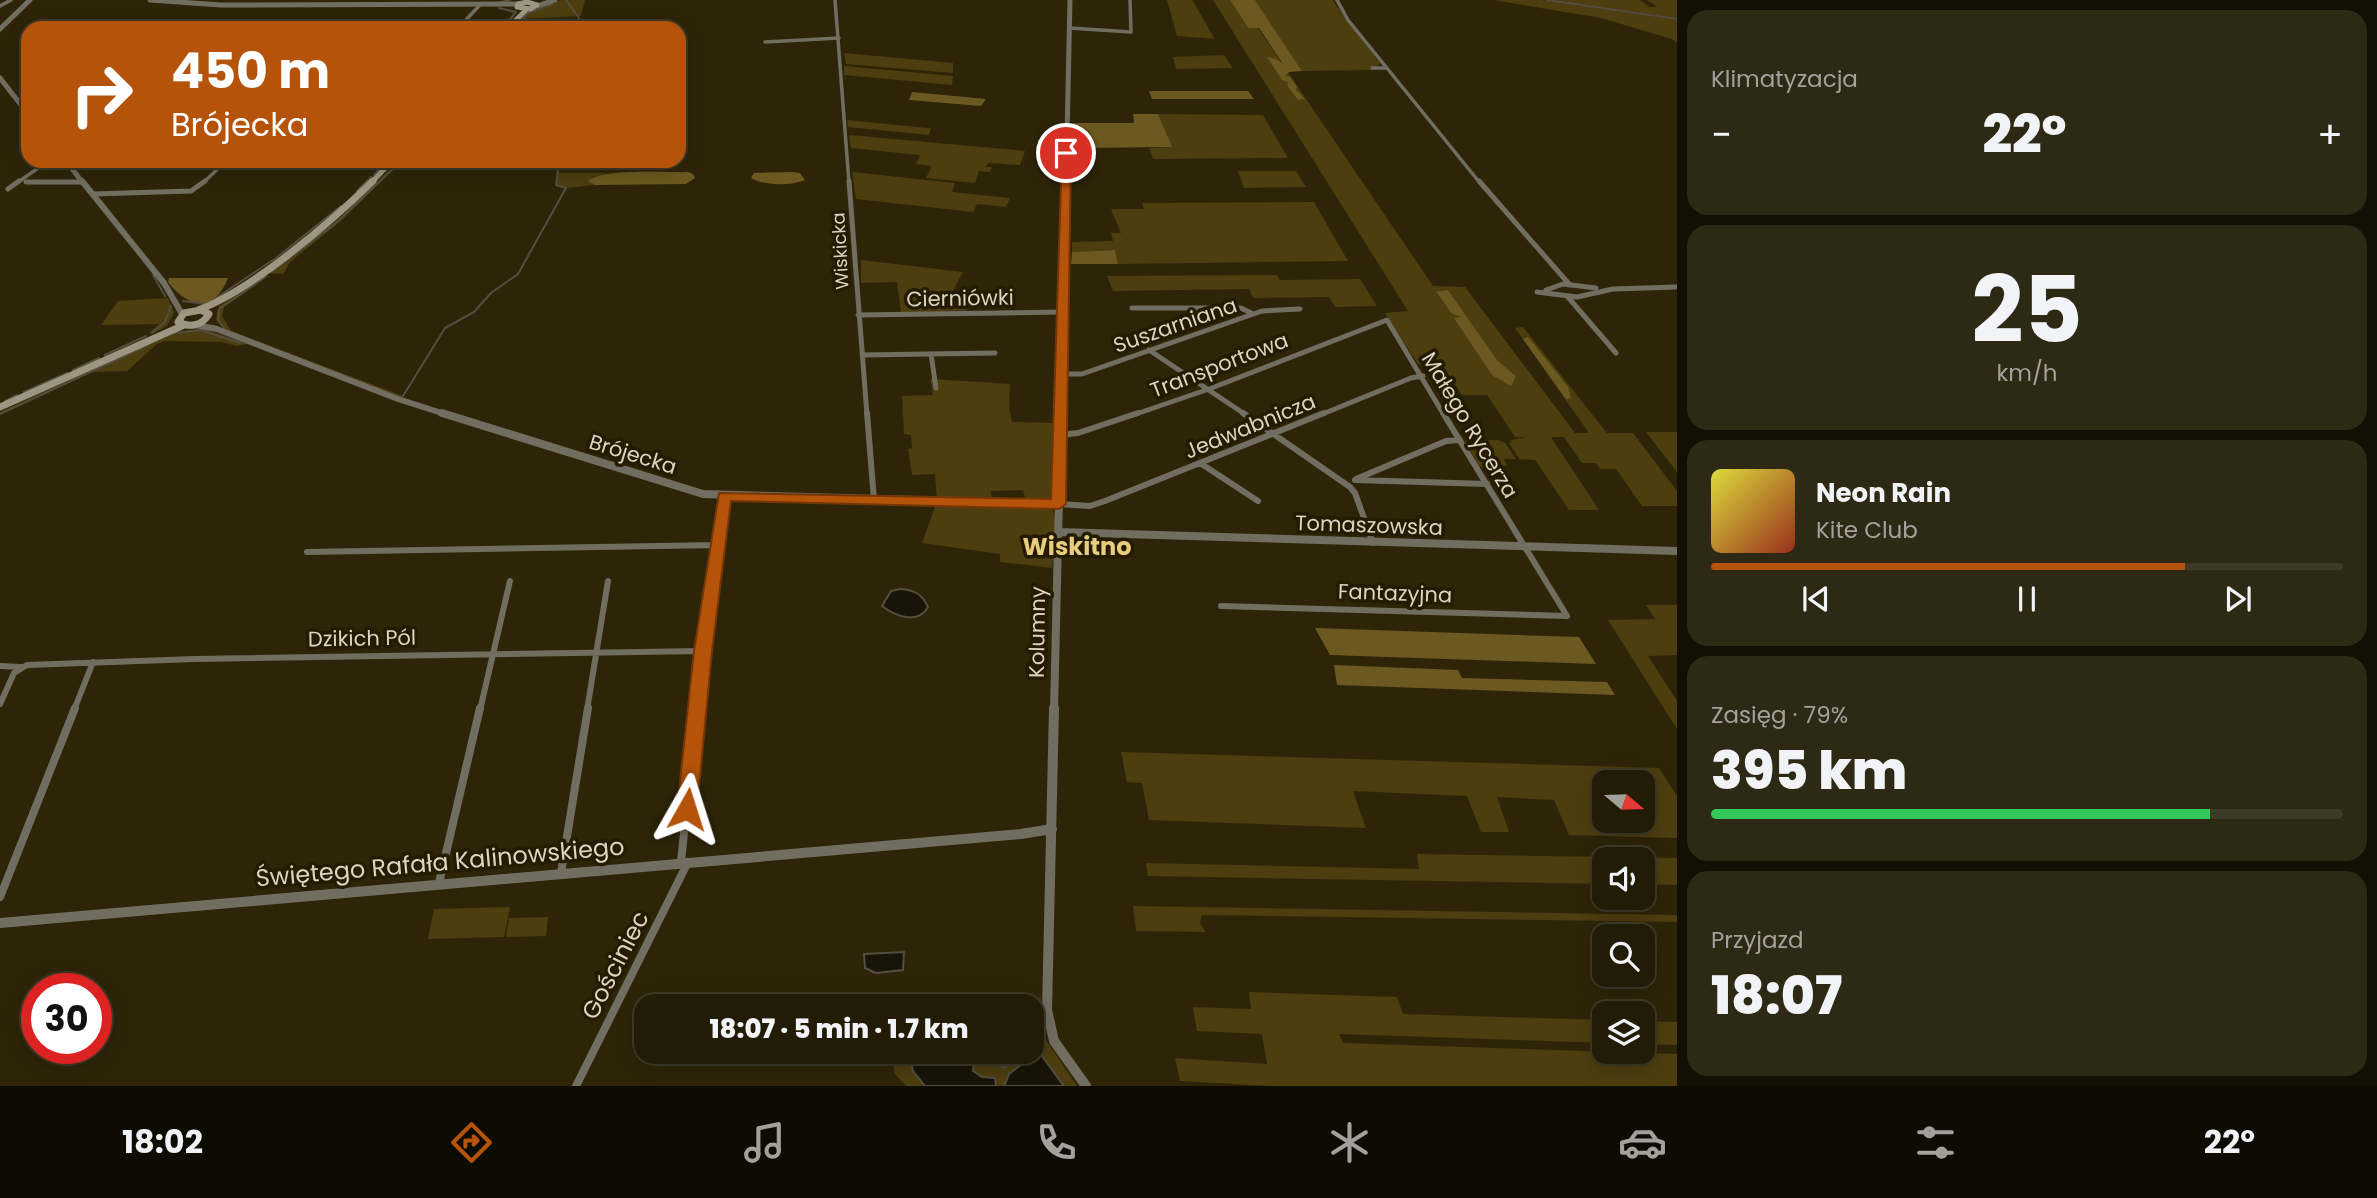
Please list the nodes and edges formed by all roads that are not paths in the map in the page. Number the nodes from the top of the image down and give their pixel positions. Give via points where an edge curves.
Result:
1 (12, 0) edge
2 (30, 0) edge
3 (150, 0) edge
4 (215, 0) edge
5 (835, 0) edge
6 (1070, 0) edge
7 (1130, 0) edge
8 (1338, 0) edge
9 (553, 1) edge
10 (208, 4) junction
11 (527, 4) edge
12 (0, 6) edge
13 (479, 6) junction
14 (527, 9) junction
15 (518, 16) junction
16 (466, 21) edge
17 (514, 21) edge
18 (1069, 28) junction
19 (0, 29) edge
20 (839, 37) junction
21 (765, 42) dead end
22 (1372, 68) dead end
23 (1387, 68) junction
24 (0, 78) edge
25 (21, 105) edge
26 (38, 168) edge
27 (72, 168) edge
28 (219, 168) edge
29 (384, 168) edge
30 (26, 182) dead end
31 (83, 182) junction
32 (8, 189) dead end
33 (93, 194) junction
34 (1548, 262) junction
35 (1570, 285) junction
36 (1556, 286) junction
37 (1578, 287) junction
38 (1677, 287) edge
39 (1613, 289) junction
40 (230, 293) junction
41 (1564, 294) junction
42 (1584, 295) junction
43 (177, 303) junction
44 (1132, 307) dead end
45 (1300, 309) dead end
46 (195, 310) junction
47 (1062, 312) junction
48 (1253, 314) junction
49 (858, 315) junction
50 (208, 316) junction
51 (181, 320) junction
52 (1387, 320) joint
53 (1591, 322) junction
54 (195, 325) junction
55 (216, 329) junction
56 (1149, 351) junction
57 (995, 353) dead end
58 (1616, 353) dead end
59 (931, 354) junction
60 (862, 355) junction
61 (1061, 374) junction
62 (1423, 376) junction
63 (936, 388) dead end
64 (1209, 388) junction
65 (0, 407) edge
66 (1272, 434) junction
67 (1060, 435) junction
68 (1461, 440) junction
69 (1200, 463) junction
70 (1355, 480) junction
71 (1345, 483) junction
72 (1488, 484) junction
73 (724, 497) junction
74 (874, 500) junction
75 (1258, 501) dead end
76 (1059, 504) junction
77 (1059, 532) junction
78 (1373, 543) junction
79 (718, 545) junction
80 (1526, 547) junction
81 (1677, 551) edge
82 (307, 552) dead end
83 (510, 581) dead end
84 (608, 581) dead end
85 (1221, 606) dead end
86 (1567, 616) joint
87 (703, 651) junction
88 (598, 652) junction
89 (492, 654) junction
90 (93, 662) junction
91 (0, 666) edge
92 (21, 667) junction
93 (0, 704) edge
94 (1052, 829) junction
95 (685, 862) junction
96 (561, 873) junction
97 (439, 883) junction
98 (0, 897) edge
99 (0, 923) edge
100 (576, 1086) edge
101 (1086, 1086) edge

1 - 12 street
2 - 19 street
3 - 10 street
4 - 10 street
5 - 20 street, Wiskicka
6 - 18 street, Kolumny
7 - 18 street via 1131,32
8 - 23 street via 1348,20
9 - 11 street
10 - 13 street
11 - 13 street
11 - 14 main road
11 - 14 main road
11 - 15 main road
13 - 16 street
14 - 15 main road
15 - 17 main road
18 - 47 street, Kolumny
20 - 21 street
20 - 49 street, Wiskicka
22 - 23 street
23 - 34 street
24 - 25 street
26 - 32 street
27 - 31 street
28 - 33 street via 194,191
29 - 40 main road via 319,229
30 - 31 street
31 - 33 street
33 - 43 street
34 - 35 street
34 - 36 street
35 - 36 street
35 - 37 street
36 - 41 street
36 - 41 street via 1537,292
37 - 39 street
37 - 42 street
38 - 39 street
39 - 42 street
40 - 46 main road
40 - 50 main road
41 - 42 street
41 - 53 street
42 - 53 street via 1580,302
43 - 46 street
43 - 51 street
44 - 48 street via 1241,307
45 - 48 street, Suszarniana
46 - 50 main road
46 - 51 main road
47 - 49 street, Cierniówki
47 - 61 street, Kolumny
48 - 56 street, Suszarniana
49 - 60 street, Wiskicka
50 - 54 main road
50 - 55 street, Brójecka
51 - 54 main road
51 - 65 main road
52 - 62 street, Małego Rycerza
52 - 64 street, Transportowa
53 - 58 street
54 - 55 street, Brójecka
55 - 73 street, Brójecka via 398,399
56 - 61 street, Suszarniana via 1082,374
56 - 64 street
57 - 59 street
59 - 60 street
59 - 63 street
60 - 74 street, Wiskicka
61 - 67 street, Kolumny
62 - 66 street, Jedwabnicza
62 - 68 street, Małego Rycerza
64 - 66 street
64 - 67 street, Transportowa via 1078,433
66 - 69 street, Jedwabnicza
66 - 71 street
67 - 76 street, Kolumny
68 - 70 street via 1446,441
68 - 72 street, Małego Rycerza
69 - 75 street
69 - 76 street, Jedwabnicza via 1090,506
70 - 71 street
70 - 72 street
71 - 78 street via 1355,493
72 - 80 street, Małego Rycerza
73 - 74 street, Brójecka
73 - 79 street
74 - 76 street, Brójecka
76 - 77 street, Kolumny
77 - 78 street, Tomaszowska
77 - 94 street, Kolumny
78 - 80 street, Tomaszowska
79 - 82 street
79 - 87 street
80 - 81 street, Tomaszowska
80 - 86 street, Małego Rycerza
83 - 89 street
84 - 88 street
85 - 86 street, Fantazyjna
87 - 88 street, Dzikich Pól
87 - 95 street
88 - 89 street, Dzikich Pól
88 - 96 street
89 - 90 street, Dzikich Pól
89 - 97 street
90 - 92 street, Dzikich Pól
90 - 98 street
91 - 92 street, Dzikich Pól
92 - 93 street
94 - 95 street, Świętego Rafała Kalinowskiego
94 - 101 street, Kolumny via 1048,1018 1054,1041
95 - 96 street, Świętego Rafała Kalinowskiego
95 - 100 street, Gościniec
96 - 97 street, Świętego Rafała Kalinowskiego
97 - 99 street, Świętego Rafała Kalinowskiego

